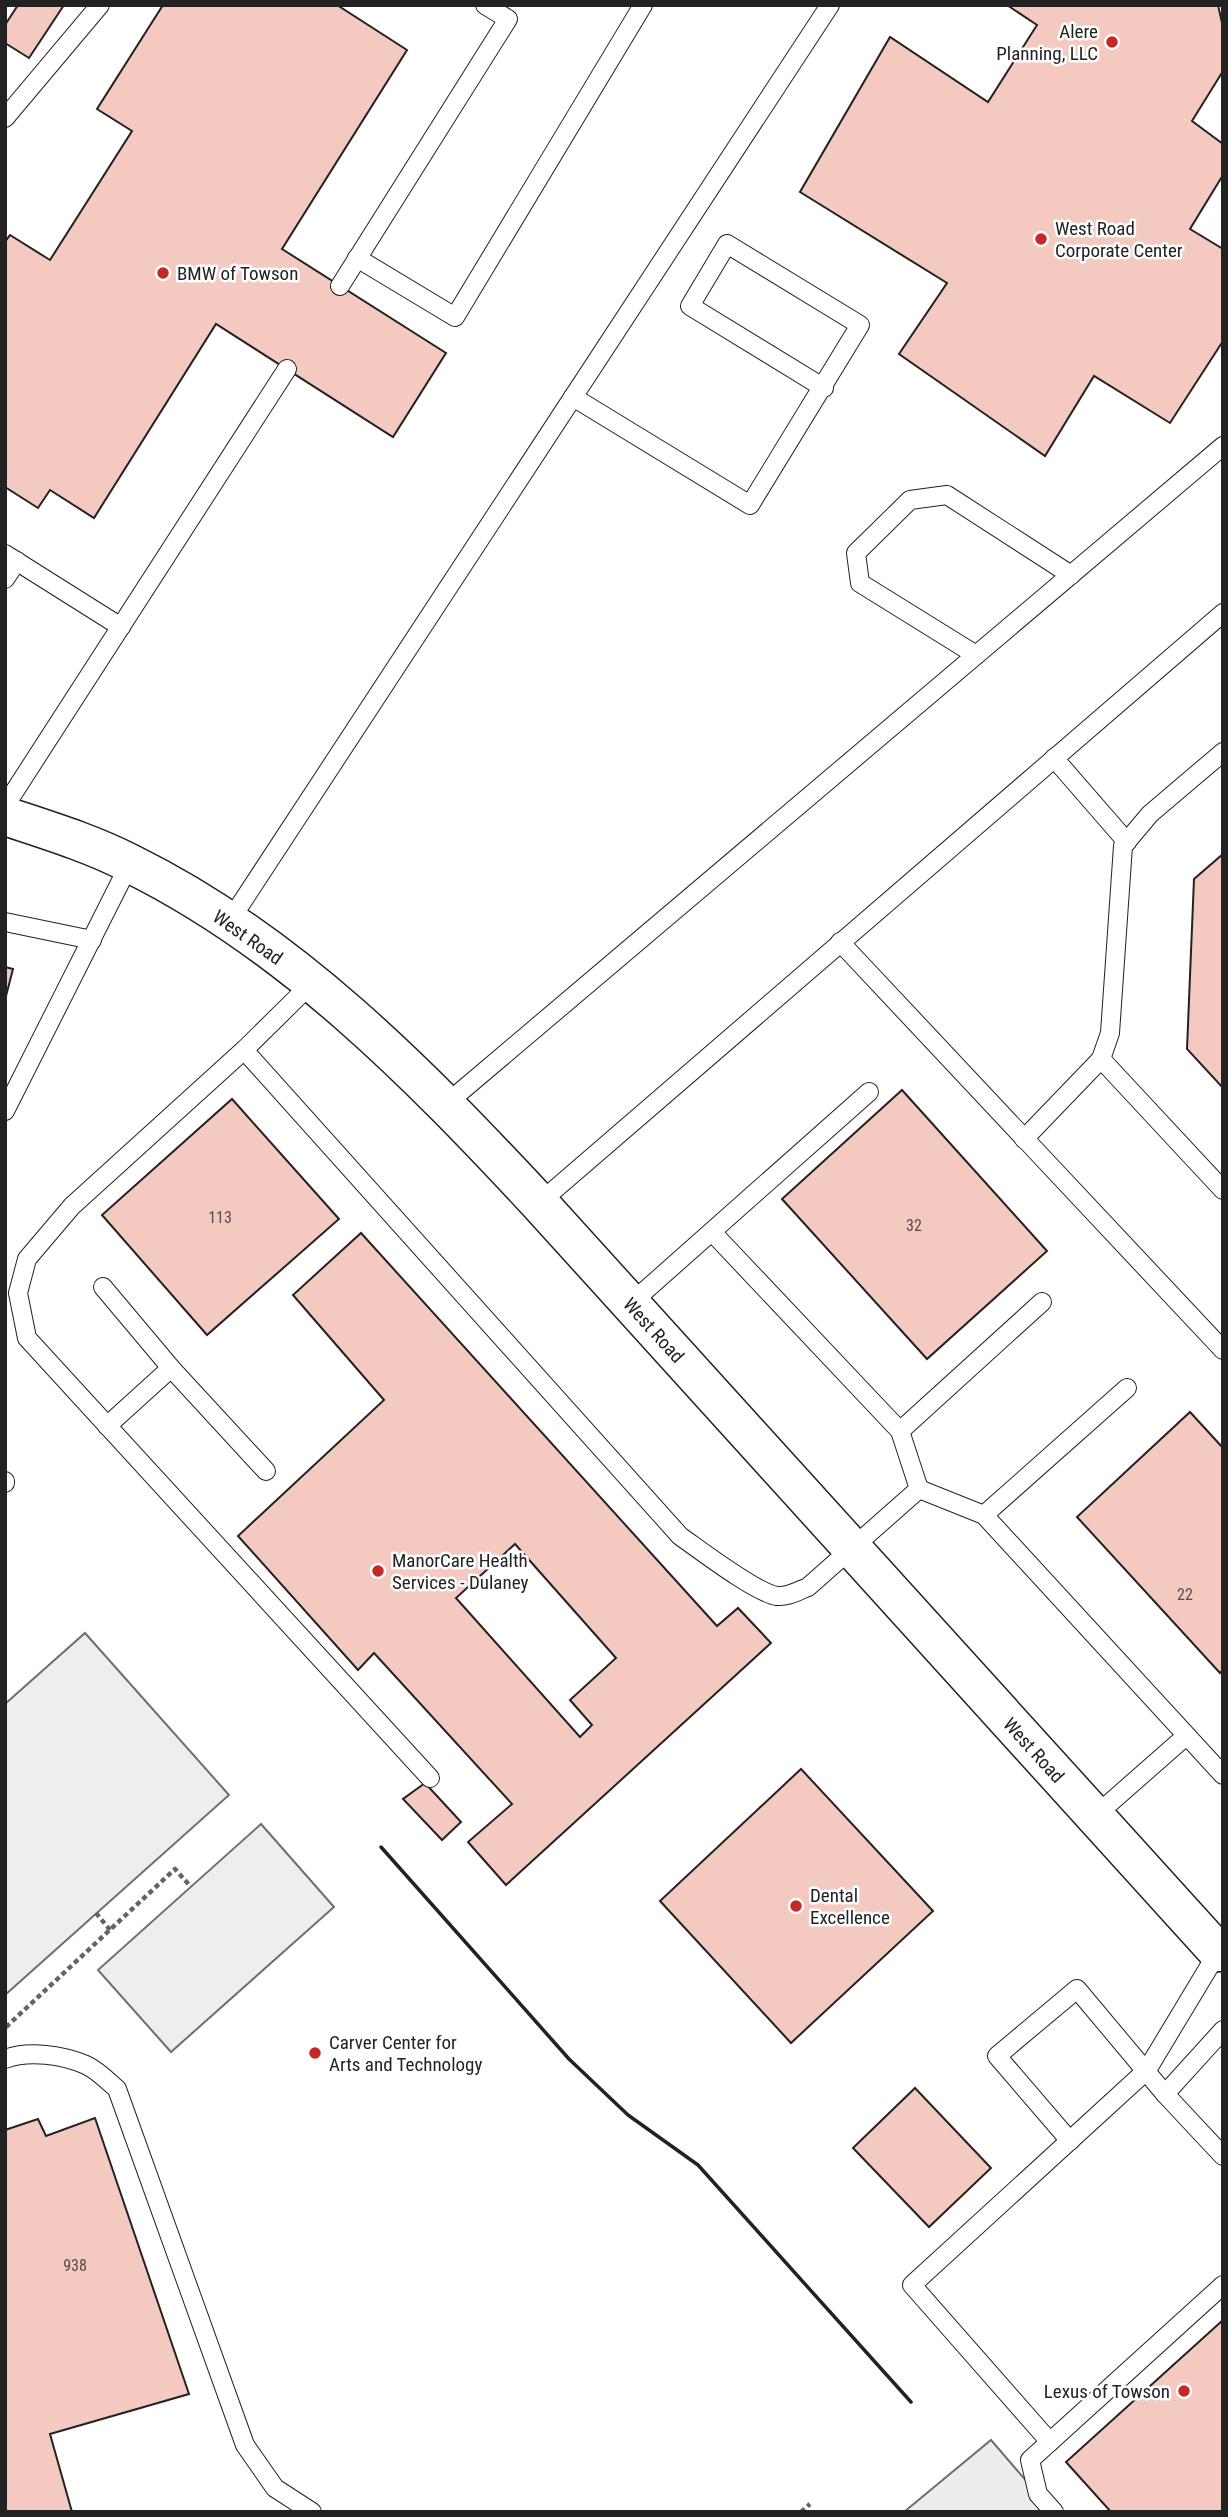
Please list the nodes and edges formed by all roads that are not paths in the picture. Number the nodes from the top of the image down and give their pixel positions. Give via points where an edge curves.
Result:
1 (100, 5) edge
2 (485, 5) edge
3 (643, 5) edge
4 (830, 5) edge
5 (5, 118) edge
6 (357, 258) junction
7 (340, 286) dead end
8 (287, 369) dead end
9 (824, 388) junction
10 (573, 397) junction
11 (1223, 446) edge
12 (11, 557) edge
13 (1071, 575) junction
14 (5, 579) edge
15 (1223, 613) edge
16 (121, 627) junction
17 (976, 655) junction
18 (1223, 752) edge
19 (1054, 758) junction
20 (5, 806) edge
21 (5, 816) edge
22 (1127, 842) junction
23 (130, 863) junction
24 (5, 922) edge
25 (229, 922) junction
26 (92, 940) junction
27 (840, 942) junction
28 (312, 983) junction
29 (244, 1050) junction
30 (1101, 1059) junction
31 (869, 1091) dead end
32 (446, 1104) junction
33 (5, 1111) edge
34 (1024, 1139) junction
35 (1223, 1190) edge
36 (539, 1203) junction
37 (712, 1232) junction
38 (103, 1287) dead end
39 (1042, 1302) dead end
40 (630, 1304) junction
41 (1223, 1350) edge
42 (171, 1367) junction
43 (1127, 1388) dead end
44 (107, 1426) junction
45 (900, 1431) junction
46 (266, 1471) dead end
47 (919, 1489) junction
48 (984, 1515) junction
49 (852, 1549) junction
50 (1186, 1736) junction
51 (1223, 1775) edge
52 (430, 1777) dead end
53 (1095, 1816) junction
54 (1220, 1950) edge
55 (1223, 2029) edge
56 (5, 2060) edge
57 (1147, 2070) junction
58 (1165, 2094) junction
59 (1070, 2141) junction
60 (1223, 2157) edge
61 (1223, 2285) edge
62 (1050, 2442) junction
63 (312, 2512) edge
64 (1054, 2512) edge

1 - 5 lane
2 - 6 lane via 508,19
3 - 6 lane via 455,317
4 - 10 lane
6 - 7 lane
8 - 16 lane
9 - 9 lane via 860,325 727,244 690,306
9 - 10 lane via 750,505
10 - 25 lane
11 - 13 lane
12 - 14 lane
12 - 16 lane
13 - 17 lane
13 - 17 lane via 947,495 910,500 856,553 860,583
15 - 19 lane
16 - 20 lane
17 - 32 lane
18 - 22 lane via 1150,814
19 - 22 lane
19 - 27 lane
21 - 23 street, West Road
22 - 30 lane via 1123,846 1110,1033
23 - 25 street, West Road
23 - 26 lane
24 - 26 lane
25 - 28 street, West Road
26 - 33 lane
27 - 34 lane
27 - 36 lane
28 - 29 lane
28 - 32 street, West Road
29 - 44 lane via 72,1206 27,1259 18,1293 27,1339
29 - 49 lane via 680,1536 775,1596 808,1587
30 - 34 lane
30 - 35 lane
31 - 37 lane
32 - 36 street, West Road
34 - 41 lane
36 - 40 street, West Road
37 - 40 lane
37 - 45 lane
38 - 42 lane
39 - 45 lane
40 - 49 street, West Road
42 - 44 lane
42 - 46 lane
43 - 48 lane
44 - 52 lane
45 - 47 lane
47 - 48 lane
47 - 49 lane
48 - 50 lane
49 - 53 street, West Road
50 - 51 lane
50 - 53 lane
53 - 54 street, West Road
54 - 57 lane
55 - 58 lane
56 - 63 lane via 48,2055 88,2066 117,2089 245,2445 275,2488
57 - 58 lane
57 - 59 lane
57 - 59 lane via 1077,1989 997,2056
58 - 60 lane
59 - 62 lane via 912,2285
61 - 62 lane
62 - 64 lane via 1030,2460 1038,2494

